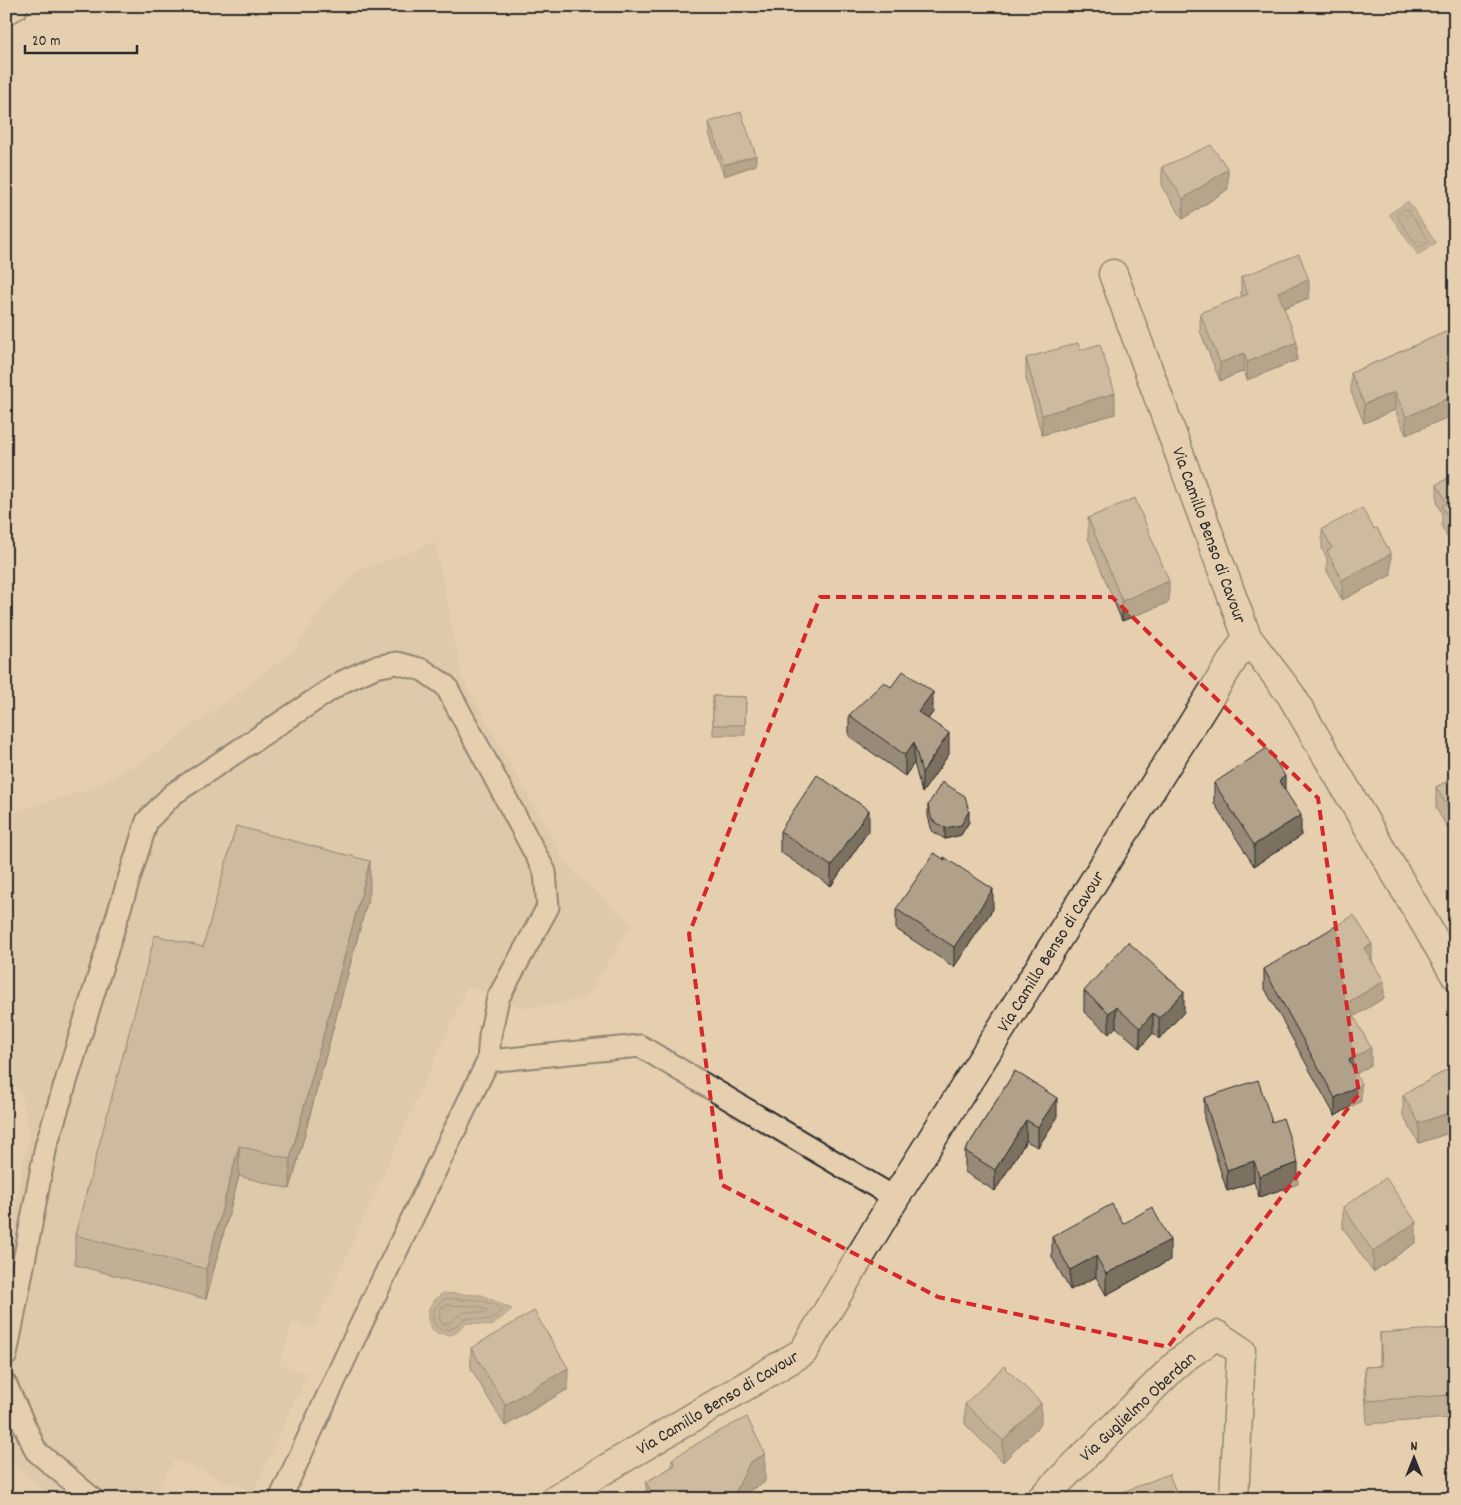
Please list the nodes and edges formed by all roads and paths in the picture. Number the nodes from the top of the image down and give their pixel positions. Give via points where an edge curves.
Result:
1 (14, 6) edge
2 (6, 10) edge
3 (1113, 274) dead end
4 (1247, 637) junction
5 (1455, 975) edge
6 (488, 1061) junction
7 (895, 1198) junction
8 (6, 1354) edge
9 (6, 1385) edge
10 (93, 1499) edge
11 (280, 1499) edge
12 (556, 1499) edge
13 (1040, 1499) edge
14 (1234, 1499) edge

1 - 2 street
3 - 4 street, Via Camillo Benso di Cavour
4 - 5 street via 1291,695
4 - 7 street, Via Camillo Benso di Cavour
6 - 7 lane via 640,1046
6 - 8 lane via 498,998 548,907 545,872 446,686 423,670 397,663 374,667 342,682 173,794 147,821 46,1146
6 - 11 lane
7 - 12 street, Via Camillo Benso di Cavour via 804,1352
9 - 10 lane via 36,1451
13 - 14 street, Via Guglielmo Oberdan via 1181,1360 1218,1335 1241,1351

